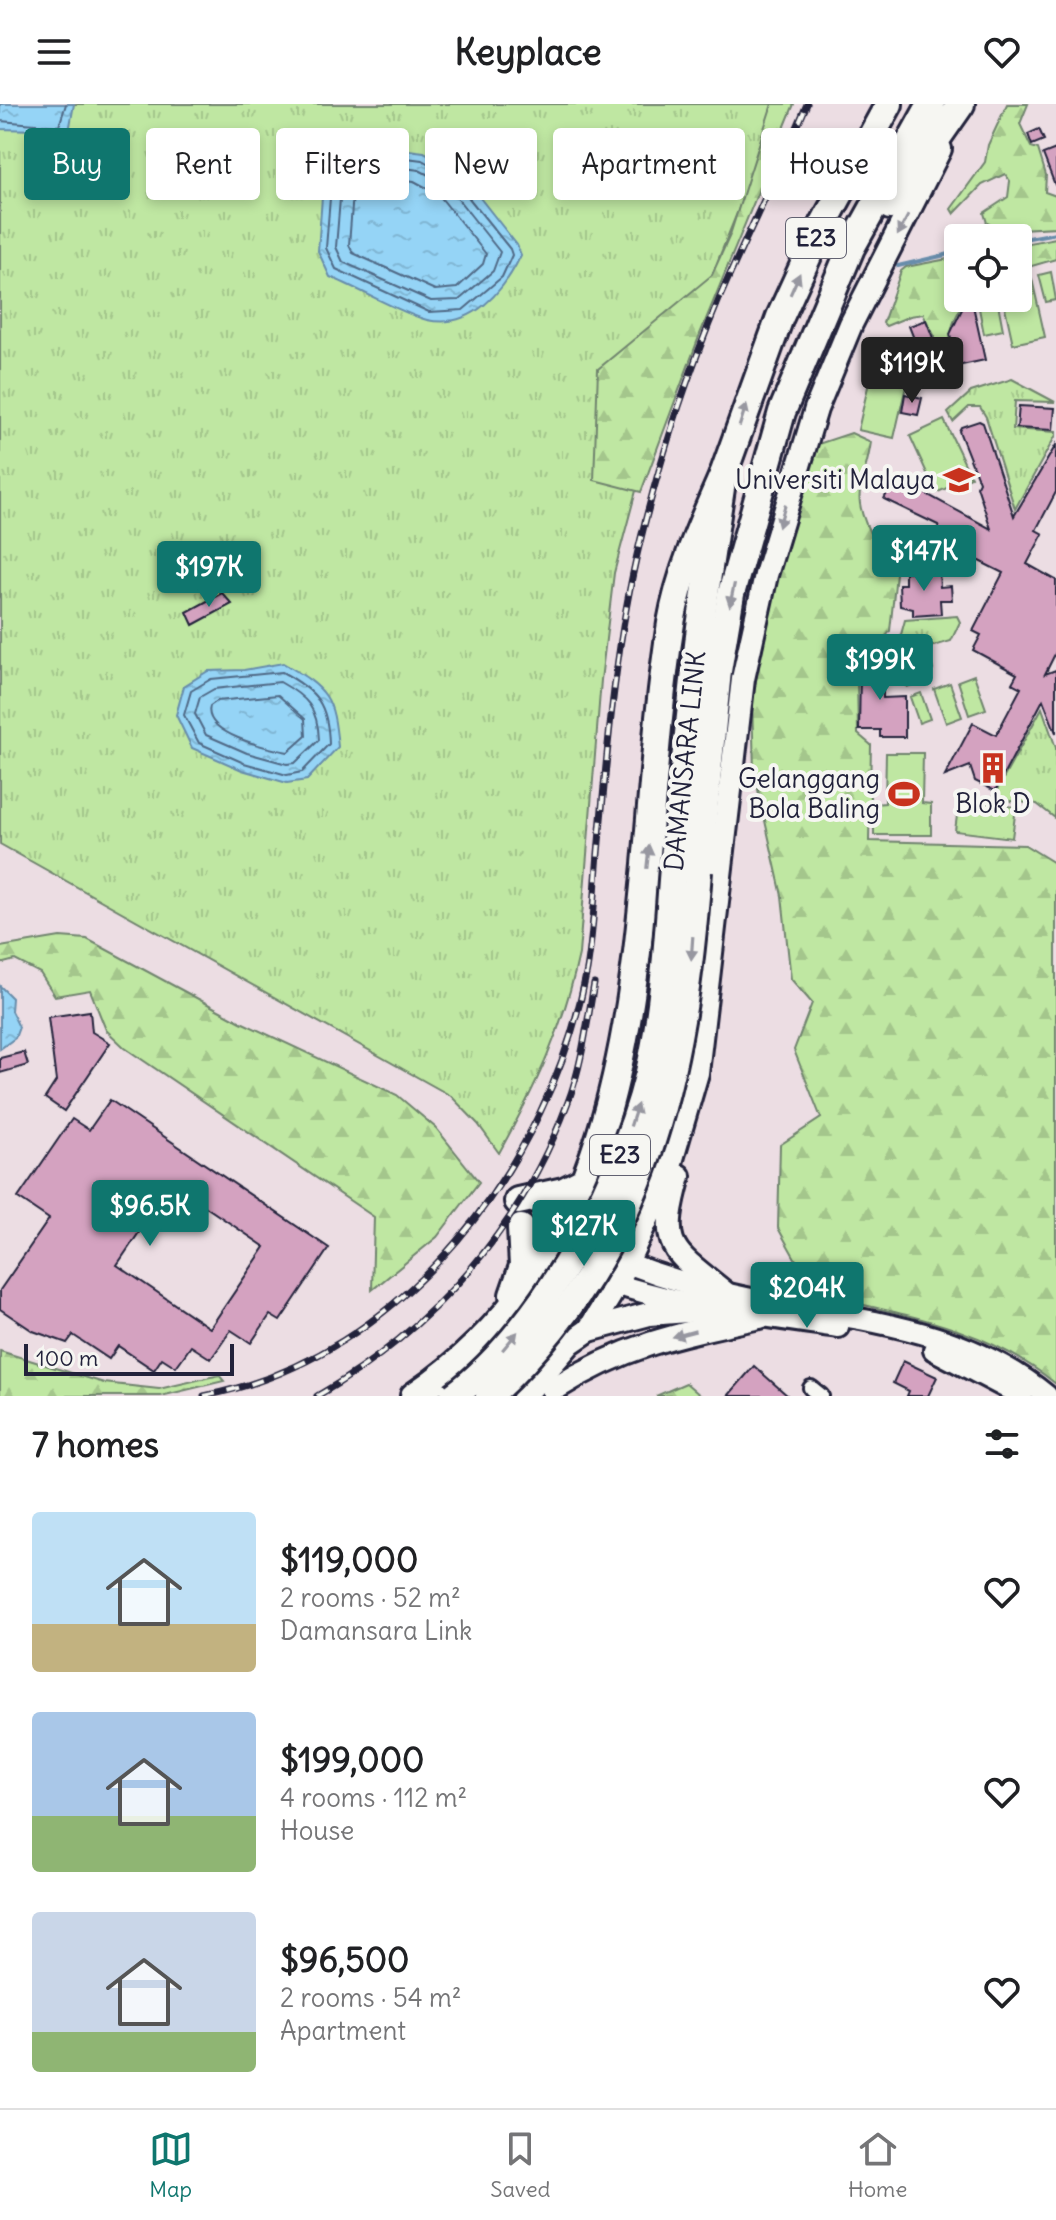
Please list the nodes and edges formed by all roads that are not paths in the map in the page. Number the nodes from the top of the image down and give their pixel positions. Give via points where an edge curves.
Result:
1 (889, 104) edge
2 (931, 104) edge
3 (961, 104) edge
4 (851, 248) junction
5 (723, 475) junction
6 (685, 869) junction
7 (721, 895) junction
8 (584, 1181) junction
9 (518, 1201) dead end
10 (521, 1228) dead end
11 (559, 1233) junction
12 (547, 1258) junction
13 (626, 1264) junction
14 (616, 1286) junction
15 (719, 1301) junction
16 (506, 1313) junction
17 (760, 1317) junction
18 (589, 1330) junction
19 (550, 1393) edge
20 (414, 1396) edge
21 (454, 1396) edge
22 (489, 1396) edge
23 (524, 1396) edge
24 (1022, 1396) edge
25 (1047, 1396) edge

5 -> 1 highway, DAMANSARA LINK / E23 via 780,317
2 - 4 highway, DAMANSARA LINK / E23
3 - 4 highway via 894,202
3 -> 7 main road via 851,324 802,454 766,575 743,679
4 -> 6 highway, DAMANSARA LINK / E23 via 782,412 731,594
5 - 6 highway, DAMANSARA LINK / E23 via 700,627
8 -> 5 highway via 612,1094 635,991 672,622 692,546
21 -> 6 highway, DAMANSARA LINK / E23, bridge via 505,1348 544,1299 608,1186 653,1058
6 -> 22 highway, DAMANSARA LINK / E23, bridge via 690,976 652,1151 591,1276 562,1319
7 - 13 main road via 697,1073 667,1176
7 - 15 main road via 706,1080 668,1215 669,1239 677,1254
8 - 9 highway
8 - 11 highway
10 - 16 highway via 523,1266
11 - 12 highway
11 - 13 main road
12 - 14 main road
12 - 16 highway
13 - 14 main road
13 - 15 main road
14 - 15 main road
14 - 18 main road
15 - 17 main road
15 - 18 main road
15 - 25 main road via 915,1330 1000,1366
16 - 20 highway via 482,1341
17 -> 19 main road via 631,1348 597,1362
17 - 24 main road via 908,1341 947,1355
18 - 19 main road via 588,1349
18 - 23 main road via 570,1343

